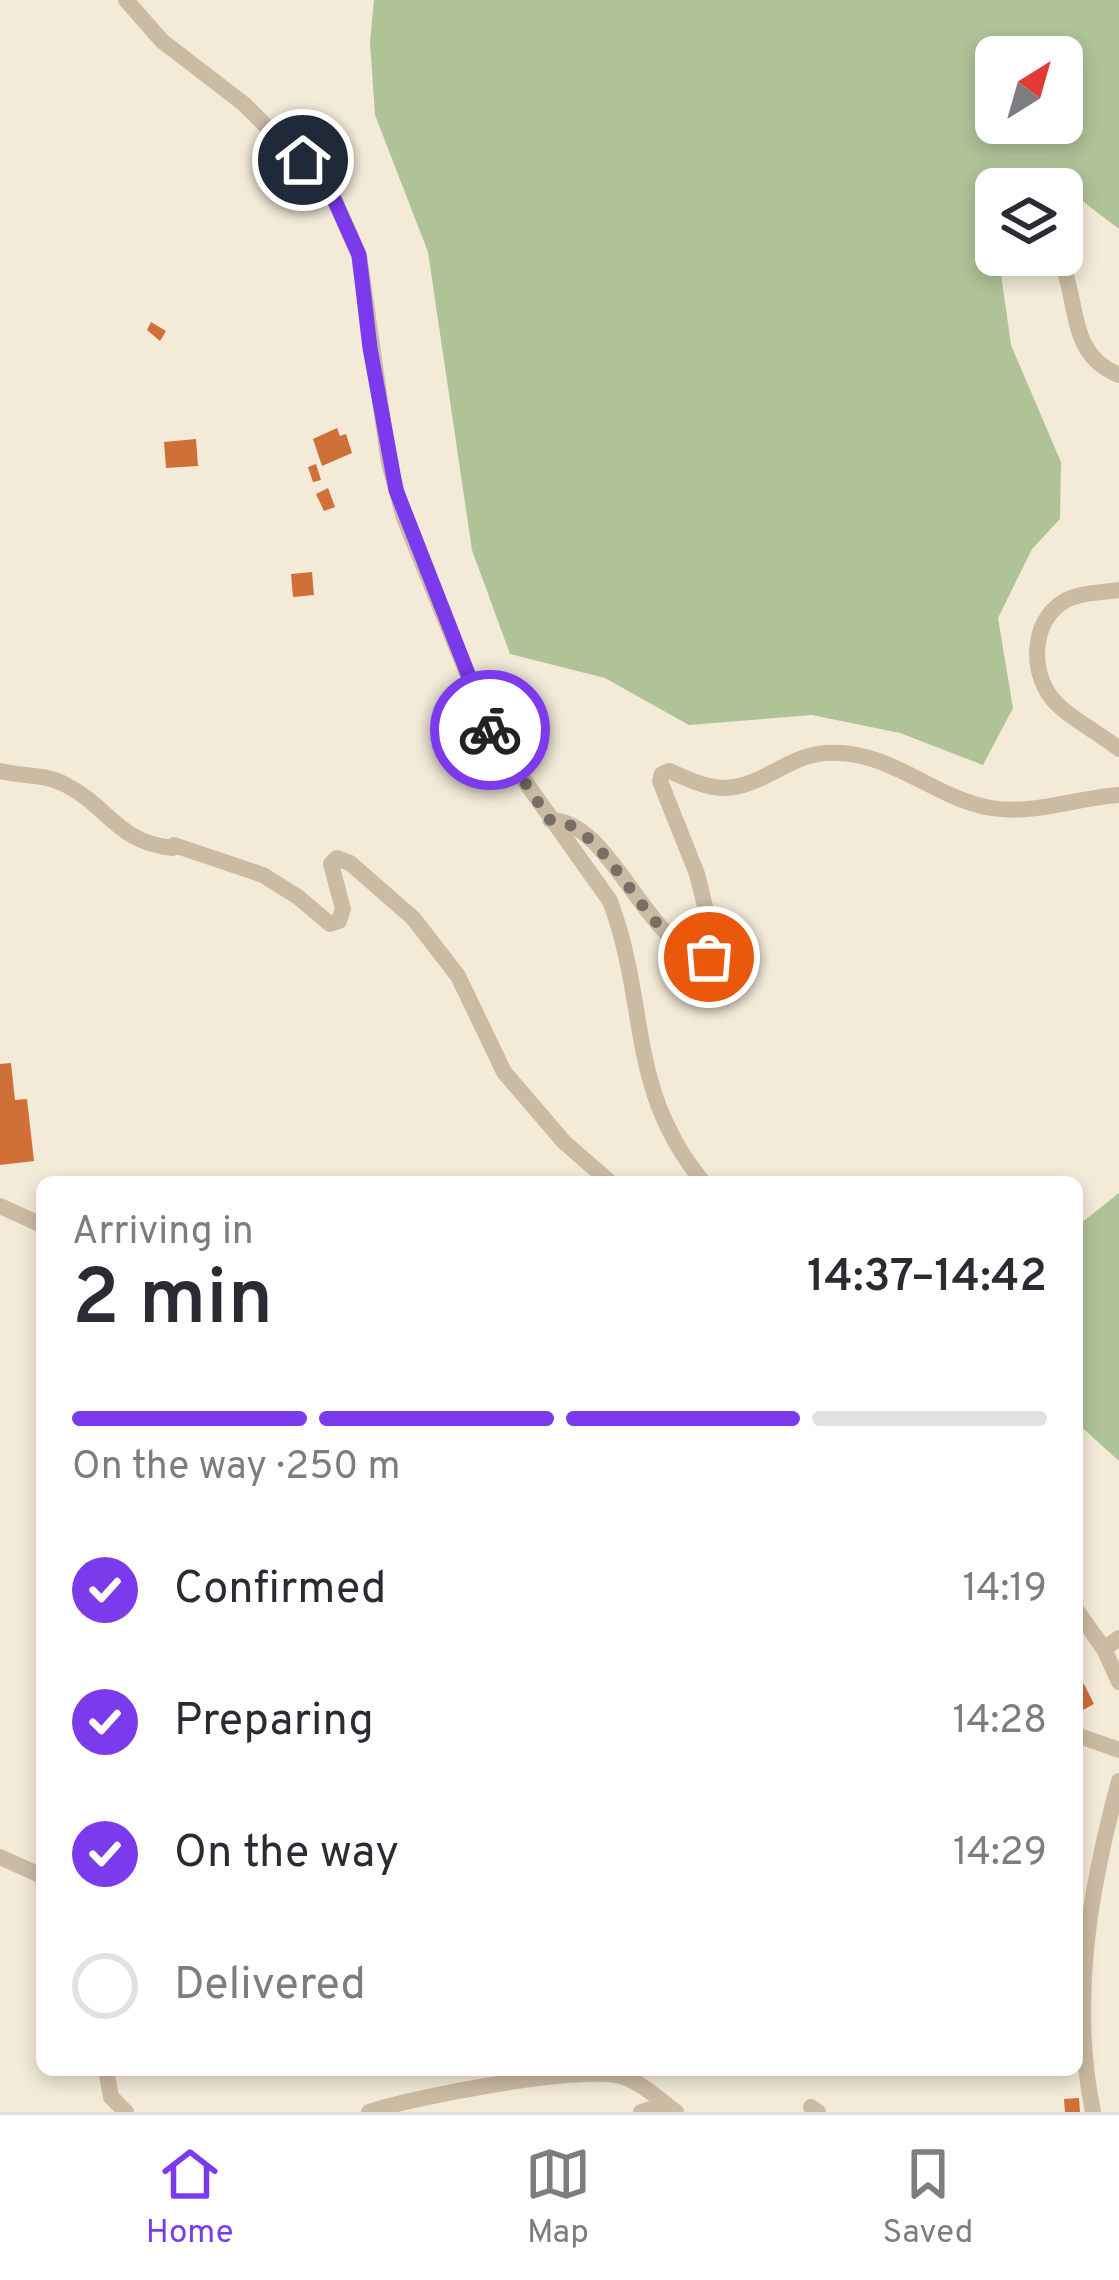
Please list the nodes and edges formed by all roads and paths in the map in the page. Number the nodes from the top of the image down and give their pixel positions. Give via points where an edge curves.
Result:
1 (126, 0) edge
2 (1065, 276) edge
3 (1119, 375) edge
4 (1119, 590) edge
5 (1119, 749) edge
6 (0, 771) edge
7 (1119, 795) edge
8 (550, 820) junction
9 (603, 1176) edge
10 (699, 1176) edge
11 (0, 1205) edge
12 (36, 1222) edge
13 (1083, 1616) edge
14 (1112, 1643) edge
15 (1119, 1682) edge
16 (1083, 1737) edge
17 (1119, 1750) edge
18 (1119, 1781) edge
19 (0, 1857) edge
20 (36, 1873) edge
21 (107, 2076) edge
22 (586, 2076) edge
23 (610, 2076) edge
24 (671, 2108) edge
25 (126, 2112) edge
26 (369, 2112) edge
27 (641, 2112) edge
28 (1093, 2112) edge

1 - 8 street via 330,190 359,255 404,518 492,735
2 - 3 street via 1083,346
4 - 5 street via 1052,611 1037,664 1053,701
6 - 9 street via 73,788 136,841 174,844 263,875 330,924 343,909 331,864 350,863 413,918 458,976 504,1072
7 - 8 street via 992,808 854,753 802,756 721,788 669,771 660,781 714,943 706,958 662,926 590,839
8 - 10 street via 610,901 650,1089
11 - 12 street
13 - 14 street
14 - 15 street
16 - 17 street
18 - 28 street via 1084,1946
19 - 20 street
21 - 25 street via 111,2097
22 - 26 street
23 - 24 street
24 - 27 street

